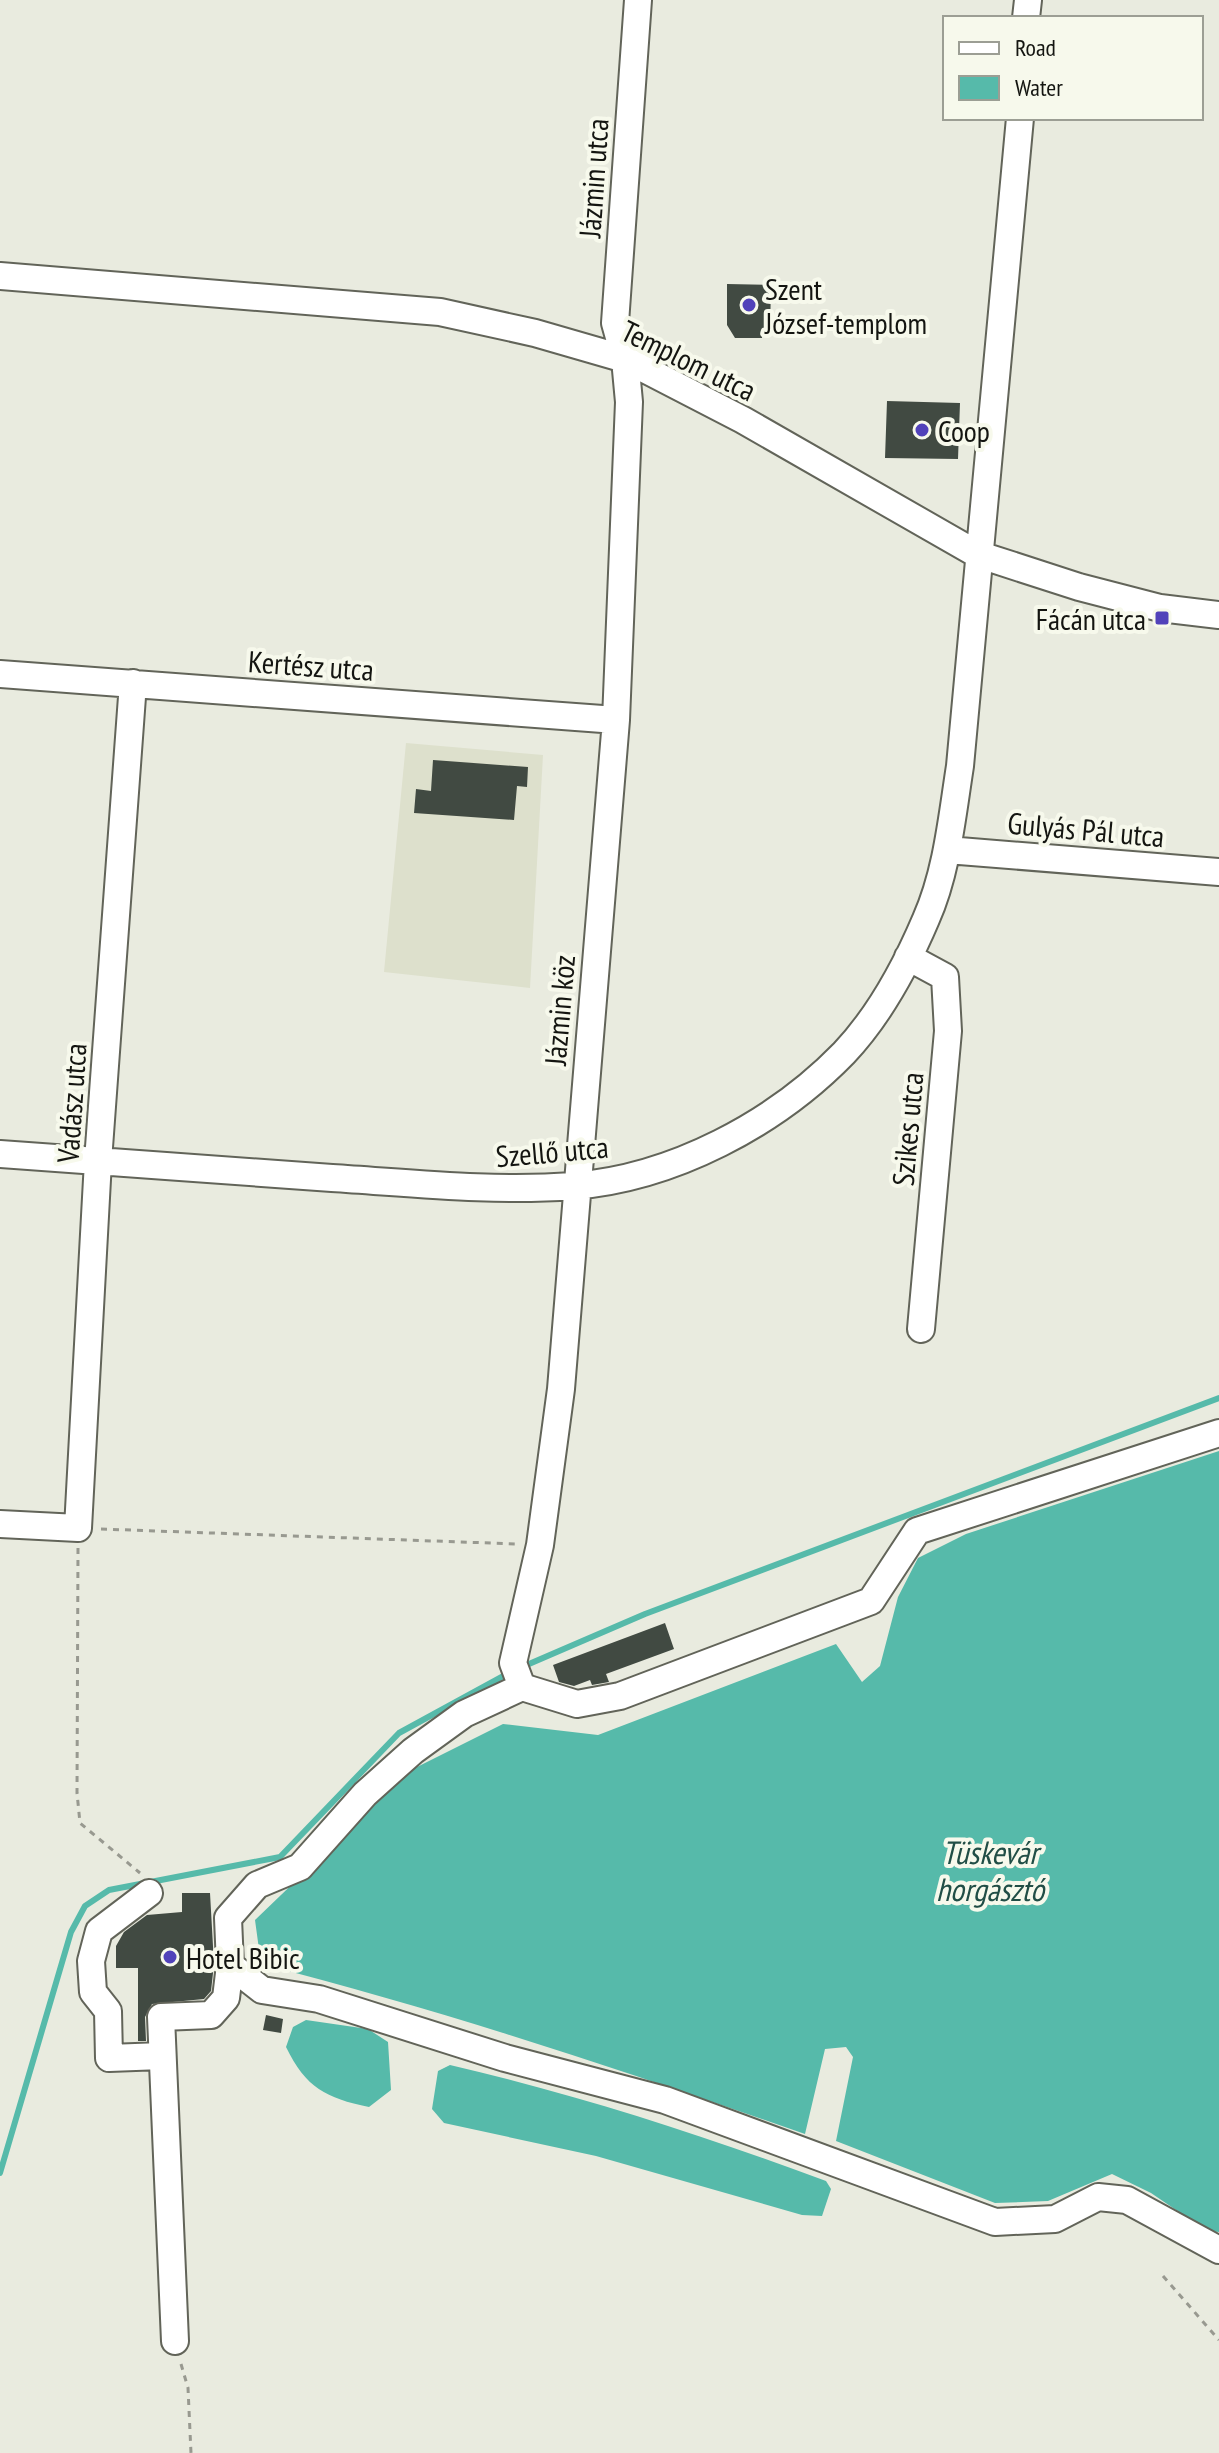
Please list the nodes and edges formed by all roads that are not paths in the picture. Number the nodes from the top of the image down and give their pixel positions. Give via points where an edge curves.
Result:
1 (638, 0) edge
2 (1020, 120) edge
3 (0, 276) edge
4 (625, 359) junction
5 (977, 554) junction
6 (1219, 615) edge
7 (0, 674) edge
8 (133, 683) junction
9 (616, 720) junction
10 (947, 850) junction
11 (1219, 872) edge
12 (908, 957) junction
13 (0, 1154) edge
14 (98, 1161) junction
15 (575, 1186) junction
16 (921, 1329) dead end
17 (1219, 1433) edge
18 (0, 1524) edge
19 (517, 1675) junction
20 (148, 1885) road end
21 (230, 1965) junction
22 (162, 2056) junction
23 (1219, 2250) edge
24 (175, 2341) road end

1 - 4 street, Jázmin utca via 615,323
2 - 5 street
3 - 4 street, Templom utca via 440,312
4 - 5 street, Templom utca
4 - 9 street, Jázmin köz via 629,428
5 - 6 street, Templom utca via 1147,605
5 - 10 street via 960,766
7 - 8 street, Kertész utca
8 - 9 street, Kertész utca
8 - 14 street, Vadász utca
9 - 15 street, Jázmin köz
10 - 11 street, Gulyás Pál utca
10 - 12 street, Szellő utca via 927,917
12 - 15 street, Szellő utca via 846,1050 764,1119 702,1151 638,1175
12 - 16 street, Szikes utca via 945,977 948,1031
13 - 14 street, Szellő utca
14 - 15 street, Szellő utca via 486,1189
14 - 18 street, Vadász utca via 78,1528
15 - 19 street, Jázmin köz via 561,1389
17 - 19 street via 917,1531 871,1601 620,1696 577,1704
19 - 21 street via 413,1751 365,1794 300,1867 257,1885 228,1918
20 - 22 street via 99,1931 91,1961 93,1992 108,2011 109,2058
21 - 22 street via 226,1998 211,2015 161,2017
21 - 23 street via 262,1990 319,1999 505,2058 665,2100 995,2222 1055,2219 1098,2197 1127,2200
22 - 24 street via 181,2266

